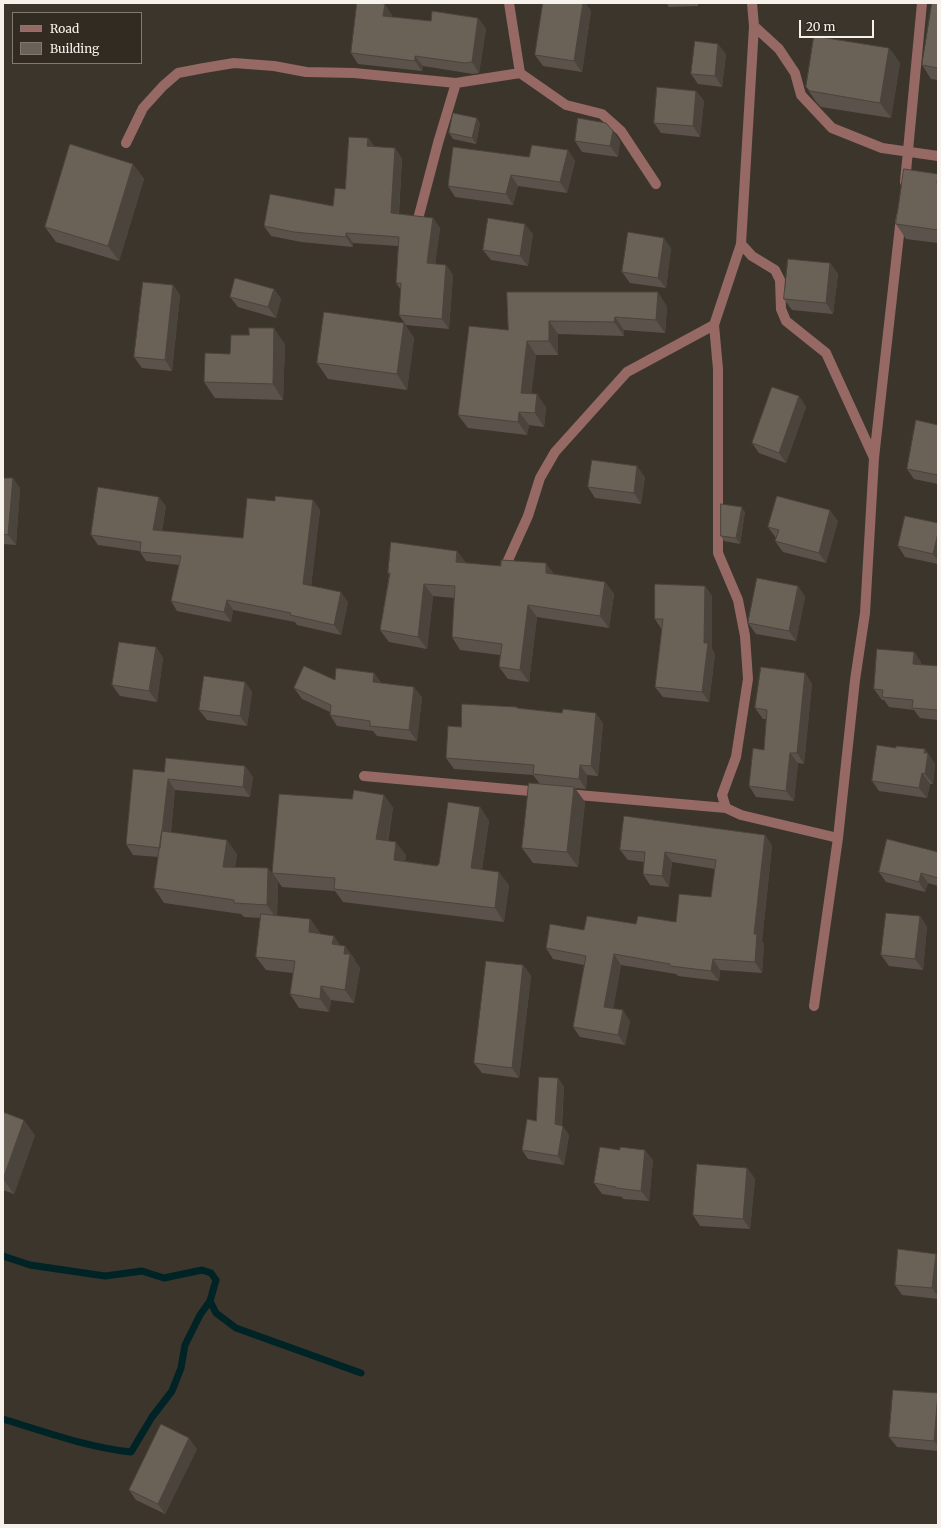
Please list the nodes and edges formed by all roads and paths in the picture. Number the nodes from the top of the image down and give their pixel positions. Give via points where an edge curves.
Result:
1 (509, 3) edge
2 (752, 3) edge
3 (922, 3) edge
4 (754, 26) junction
5 (520, 73) junction
6 (456, 83) junction
7 (126, 143) dead end
8 (909, 153) junction
9 (938, 156) edge
10 (656, 184) dead end
11 (904, 192) edge
12 (902, 208) edge
13 (418, 219) edge
14 (741, 244) junction
15 (714, 325) junction
16 (874, 458) junction
17 (505, 567) edge
18 (364, 776) dead end
19 (726, 808) junction
20 (838, 838) junction
21 (814, 1006) dead end

1 - 5 street
2 - 4 street
3 - 8 street
4 - 8 street via 779,49 795,73 802,95 832,128 882,148
4 - 14 street
5 - 6 street
5 - 10 street via 566,105 602,114 621,131
6 - 7 street via 354,73 306,72 234,63 204,68 178,73 163,86 143,108
6 - 13 street
8 - 9 street
8 - 11 street
12 - 16 street
14 - 15 street
14 - 16 street via 752,256 775,270 780,280 781,309 786,320 826,353
15 - 17 street via 627,372 555,452 540,478 528,516
15 - 19 street via 718,369 718,553 738,600 748,679 736,757 722,795
16 - 20 street via 865,613
18 - 19 street
19 - 20 street via 741,815
20 - 21 street

